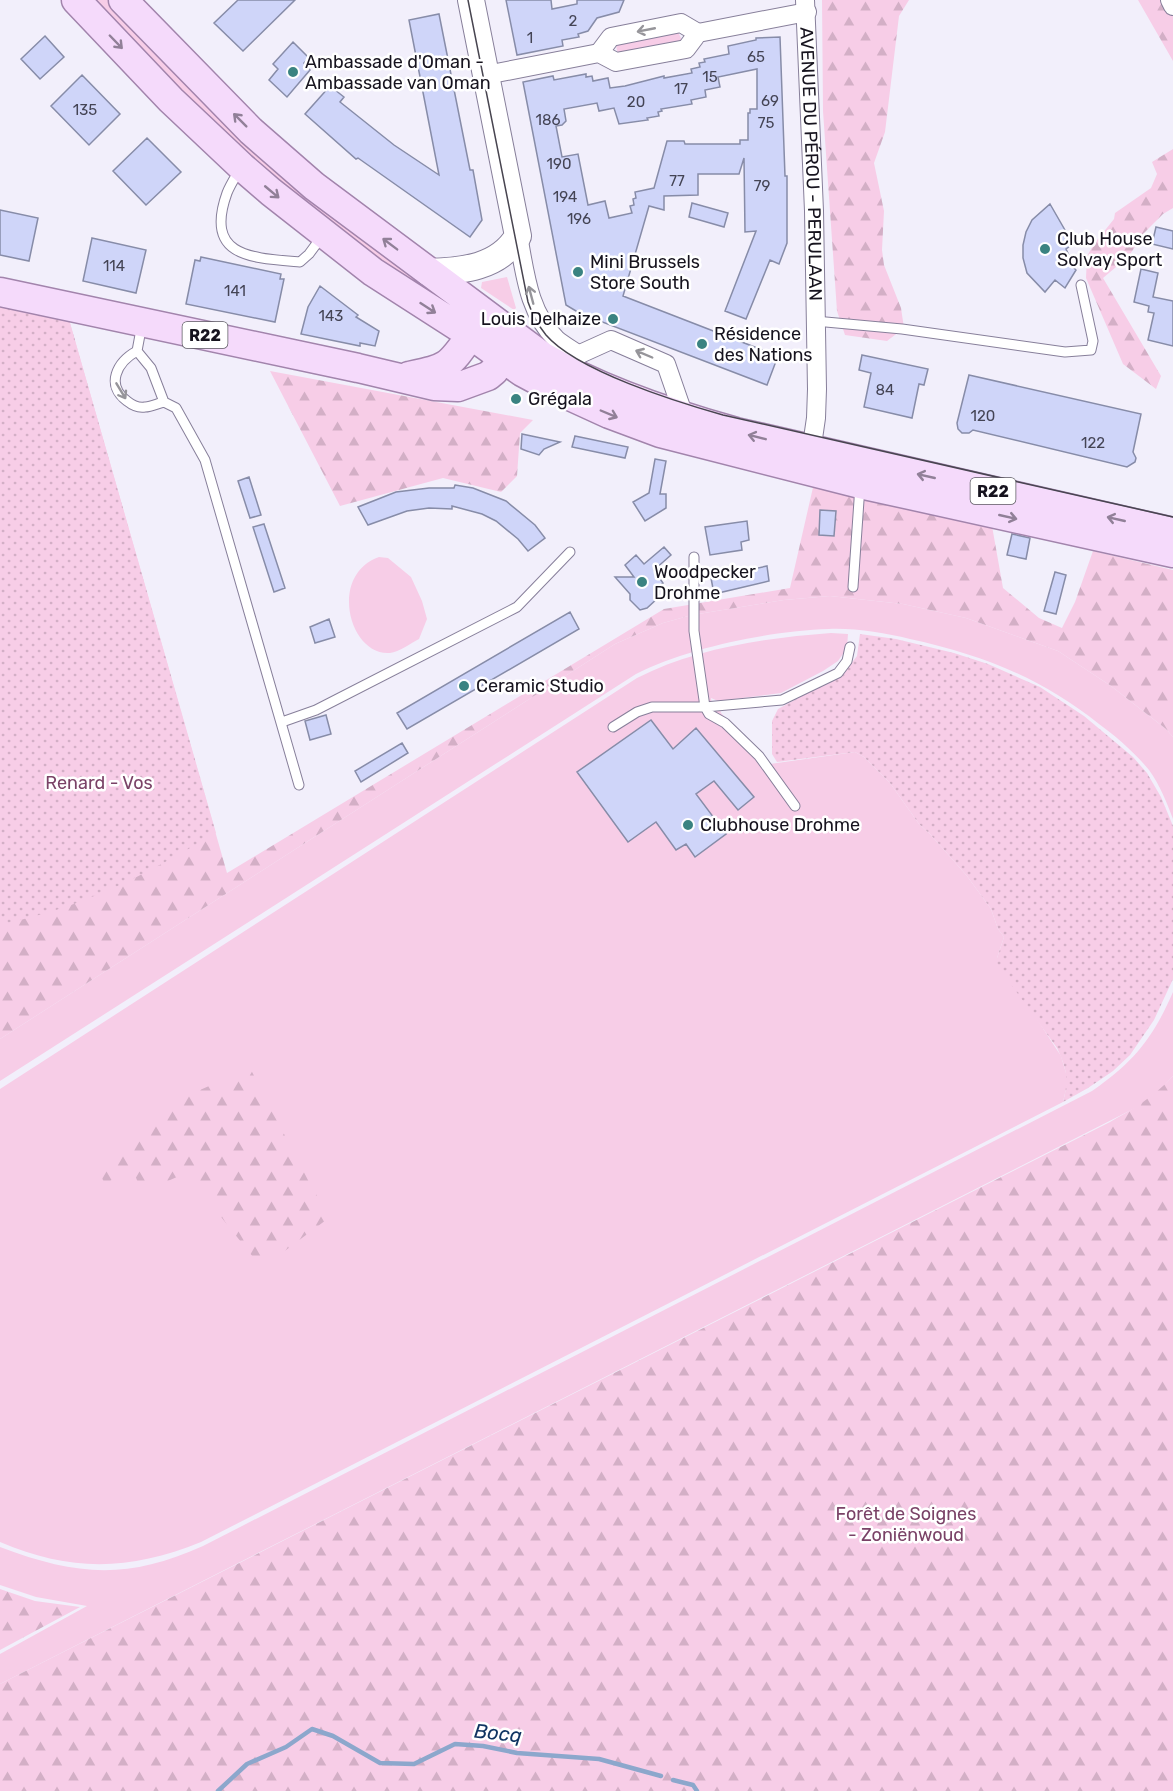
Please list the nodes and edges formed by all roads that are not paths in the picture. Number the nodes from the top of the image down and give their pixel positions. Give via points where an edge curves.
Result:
1 (76, 0) edge
2 (123, 0) edge
3 (471, 0) edge
4 (1170, 0) edge
5 (806, 6) edge
6 (1173, 6) edge
7 (699, 33) junction
8 (599, 53) junction
9 (486, 75) junction
10 (242, 166) junction
11 (324, 234) junction
12 (518, 236) junction
13 (428, 272) junction
14 (1081, 285) dead end
15 (0, 292) edge
16 (815, 321) junction
17 (142, 322) junction
18 (506, 328) junction
19 (471, 335) junction
20 (137, 351) junction
21 (502, 357) junction
22 (569, 360) junction
23 (403, 377) junction
24 (164, 402) junction
25 (684, 416) junction
26 (810, 461) junction
27 (860, 484) junction
28 (1173, 532) edge
29 (570, 552) dead end
30 (1173, 553) edge
31 (694, 557) dead end
32 (853, 587) dead end
33 (850, 647) dead end
34 (705, 707) junction
35 (282, 722) junction
36 (613, 727) dead end
37 (299, 784) dead end
38 (795, 806) dead end

1 -> 10 main road via 171,100
13 -> 2 main road via 314,186 251,131
3 - 9 street
4 - 6 street
5 - 7 street
5 - 16 street, AVENUE DU PÉROU - PERULAAN
7 - 8 street via 686,49 616,62
7 -> 8 street via 681,23 611,37
8 - 9 street
9 - 12 street
10 -> 11 main road
10 - 11 lane via 227,192 221,216 221,234 229,246 246,254 300,262
11 -> 19 main road via 374,272
12 - 13 street via 490,263
22 -> 12 street via 535,310
13 - 18 main road
14 - 16 lane via 1093,340 1091,350 1065,352
15 - 17 main road, R22
16 - 26 street, AVENUE DU PÉROU - PERULAAN via 817,389
17 - 20 lane
17 - 23 main road, R22
18 - 19 main road
18 - 21 main road via 507,348
18 - 22 main road, R22 via 542,356
19 - 21 main road
19 - 23 main road, R22 via 454,359 440,369
20 - 24 lane via 151,368
20 -> 24 lane via 120,363 117,390 144,408
21 - 23 main road, R22 via 488,376 458,387 434,386
21 -> 26 main road, R22 via 550,387 660,433
22 - 25 main road, R22 via 598,384
25 -> 22 street via 666,364 611,340
24 - 35 lane via 176,408 205,460
26 -> 25 main road, R22
26 - 27 main road, R22
28 -> 26 main road, R22
27 -> 30 main road, R22
27 - 32 lane
29 - 35 lane via 517,607 316,710
31 - 34 lane via 694,632
33 - 34 lane via 847,662 838,673 782,700
34 - 36 lane via 652,707
34 - 38 lane via 759,756
35 - 37 lane

